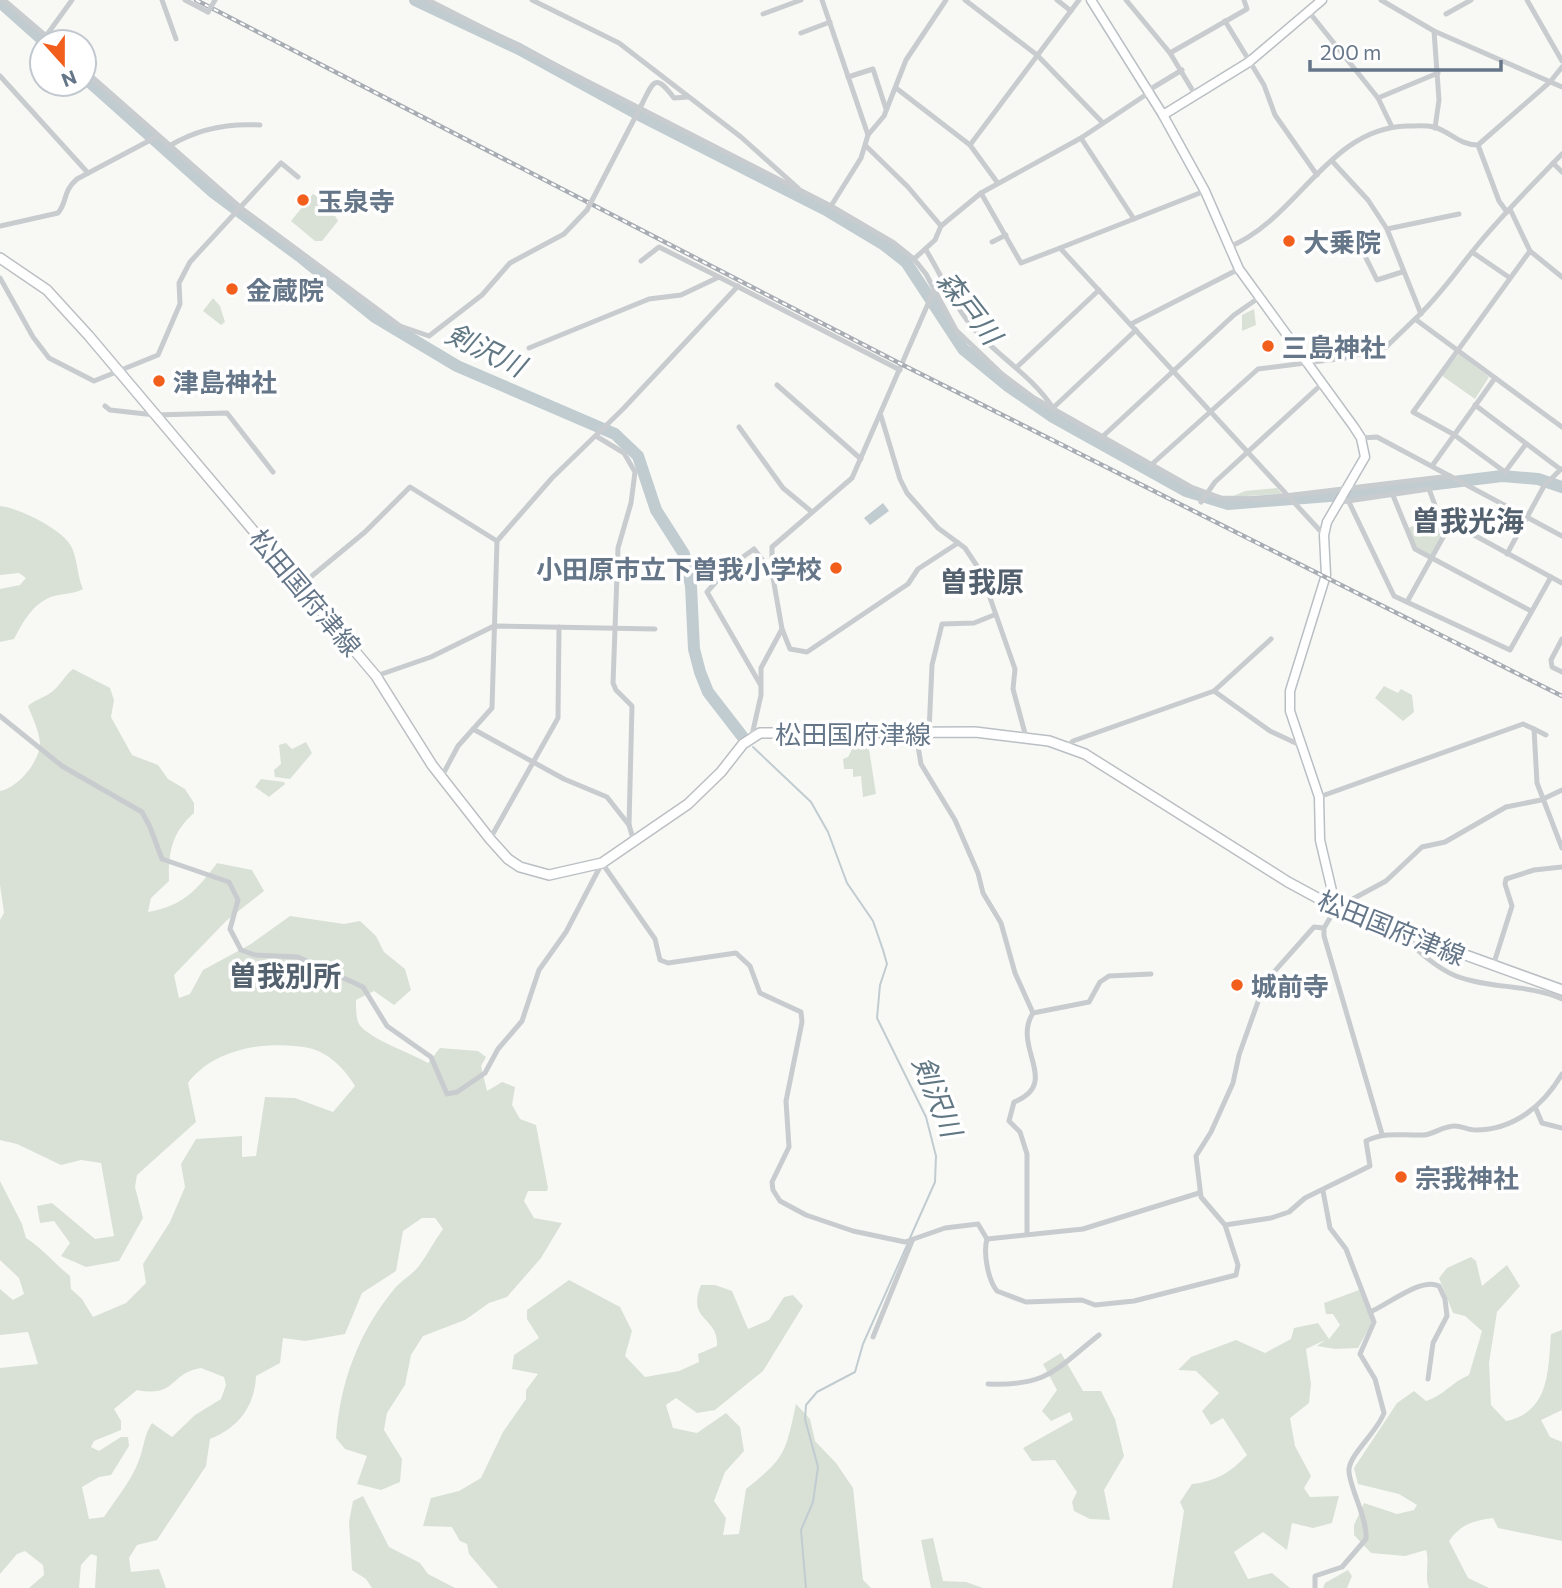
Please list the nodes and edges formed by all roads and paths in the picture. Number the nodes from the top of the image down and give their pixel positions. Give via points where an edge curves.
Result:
1 (4, 0) edge
2 (72, 0) edge
3 (162, 0) edge
4 (185, 0) edge
5 (215, 0) edge
6 (428, 0) edge
7 (532, 0) edge
8 (801, 0) edge
9 (822, 0) edge
10 (946, 0) edge
11 (965, 0) edge
12 (1057, 0) edge
13 (1079, 0) edge
14 (1091, 0) edge
15 (1126, 0) edge
16 (1244, 0) edge
17 (1322, 0) edge
18 (1381, 0) edge
19 (1471, 0) edge
20 (1527, 0) edge
21 (1071, 11) junction
22 (1309, 12) junction
23 (1446, 14) dead end
24 (762, 15) dead end
25 (1225, 21) junction
26 (830, 22) junction
27 (37, 28) edge
28 (52, 28) edge
29 (1434, 31) junction
30 (801, 33) dead end
31 (176, 39) dead end
32 (1170, 52) junction
33 (1037, 55) junction
34 (1249, 62) junction
35 (1562, 64) edge
36 (1182, 70) junction
37 (1438, 73) junction
38 (0, 76) edge
39 (848, 77) junction
40 (98, 82) edge
41 (1550, 82) junction
42 (1562, 87) edge
43 (896, 88) junction
44 (1149, 91) junction
45 (1196, 96) junction
46 (688, 97) junction
47 (1378, 99) junction
48 (886, 109) junction
49 (1163, 115) junction
50 (1103, 123) junction
51 (260, 125) dead end
52 (1392, 127) junction
53 (1435, 128) junction
54 (868, 135) junction
55 (158, 136) junction
56 (1081, 138) junction
57 (970, 145) junction
58 (1478, 145) junction
59 (169, 146) junction
60 (866, 146) junction
61 (1562, 154) edge
62 (1332, 161) junction
63 (1553, 163) junction
64 (1562, 172) edge
65 (88, 173) junction
66 (1317, 175) junction
67 (298, 177) dead end
68 (997, 182) junction
69 (1205, 191) junction
70 (803, 192) junction
71 (981, 193) junction
72 (831, 206) junction
73 (241, 208) junction
74 (1508, 211) junction
75 (1459, 214) dead end
76 (0, 216) edge
77 (1134, 219) junction
78 (1, 226) edge
79 (941, 226) junction
80 (1387, 229) junction
81 (1353, 232) dead end
82 (1006, 235) junction
83 (992, 242) dead end
84 (1229, 247) junction
85 (1060, 248) junction
86 (926, 250) junction
87 (1530, 251) junction
88 (1472, 253) junction
89 (0, 258) edge
90 (914, 259) junction
91 (641, 261) dead end
92 (1239, 270) junction
93 (1402, 272) junction
94 (719, 277) junction
95 (1562, 277) edge
96 (0, 278) edge
97 (1510, 278) junction
98 (738, 286) junction
99 (934, 290) junction
100 (1099, 290) junction
101 (1257, 299) junction
102 (1421, 314) junction
103 (1415, 319) junction
104 (1131, 324) junction
105 (1136, 330) junction
106 (529, 348) dead end
107 (1458, 351) junction
108 (1307, 363) junction
109 (1017, 367) junction
110 (900, 370) junction
111 (118, 371) junction
112 (1174, 371) junction
113 (1495, 378) junction
114 (1323, 383) junction
115 (777, 386) dead end
116 (1475, 405) junction
117 (105, 406) dead end
118 (1052, 408) junction
119 (1210, 412) junction
120 (155, 415) junction
121 (881, 416) junction
122 (739, 427) dead end
123 (1562, 427) edge
124 (598, 434) junction
125 (1453, 434) junction
126 (1101, 438) junction
127 (1361, 438) junction
128 (1526, 444) junction
129 (1248, 452) junction
130 (861, 459) junction
131 (1151, 465) junction
132 (1432, 466) junction
133 (1561, 468) edge
134 (273, 472) dead end
135 (1453, 477) junction
136 (1349, 488) junction
137 (1204, 494) junction
138 (1392, 494) junction
139 (1288, 496) junction
140 (1345, 501) junction
141 (1201, 502) dead end
142 (812, 512) junction
143 (1528, 517) junction
144 (1451, 523) junction
145 (1324, 536) junction
146 (1562, 536) edge
147 (497, 541) junction
148 (958, 542) junction
149 (1507, 554) junction
150 (1431, 559) junction
151 (772, 572) junction
152 (1551, 577) junction
153 (1562, 583) edge
154 (301, 585) junction
155 (1407, 602) junction
156 (1531, 611) junction
157 (994, 615) junction
158 (494, 626) junction
159 (559, 627) junction
160 (613, 629) junction
161 (656, 629) dead end
162 (782, 629) junction
163 (1271, 639) dead end
164 (1562, 639) edge
165 (1562, 672) edge
166 (376, 676) junction
167 (760, 684) junction
168 (1214, 691) junction
169 (0, 716) edge
170 (1503, 722) dead end
171 (474, 729) junction
172 (1507, 729) junction
173 (1534, 729) junction
174 (929, 732) junction
175 (916, 734) junction
176 (752, 735) junction
177 (1546, 735) dead end
178 (1026, 737) junction
179 (1300, 745) junction
180 (1067, 747) junction
181 (533, 762) junction
182 (441, 778) junction
183 (1562, 790) edge
184 (1319, 797) junction
185 (1541, 800) junction
186 (629, 825) junction
187 (490, 839) junction
188 (635, 842) junction
189 (1562, 848) edge
190 (602, 863) junction
191 (1562, 867) edge
192 (1336, 908) junction
193 (1324, 928) junction
194 (1400, 934) junction
195 (1493, 967) junction
196 (1151, 974) dead end
197 (1562, 990) edge
198 (1562, 999) edge
199 (1033, 1013) junction
200 (1562, 1074) edge
201 (1536, 1109) junction
202 (1562, 1128) edge
203 (1382, 1134) junction
204 (1323, 1191) junction
205 (1199, 1193) junction
206 (1225, 1225) junction
207 (1027, 1234) junction
208 (987, 1239) junction
209 (909, 1241) junction
210 (1370, 1312) junction
211 (1099, 1335) dead end
212 (873, 1337) dead end
213 (1428, 1380) dead end
214 (988, 1384) dead end
215 (1315, 1588) edge

1 - 27 street
2 - 28 street
3 - 31 street
4 - 5 street, bridge via 208,12
6 - 70 street
7 - 46 street via 619,43
8 - 24 street
9 - 26 street
10 - 43 street via 906,60
11 - 33 street
12 - 21 street
13 - 21 street
14 - 44 main road
15 - 32 street
16 - 25 street via 1247,9
17 - 22 main road
18 - 29 street
19 - 23 street
20 - 35 street
21 - 33 street
22 - 34 main road
22 - 47 street
25 - 32 street
25 - 34 street
26 - 30 street
26 - 39 street
29 - 37 street
29 - 41 street
32 - 36 street
33 - 50 street
33 - 57 street
34 - 45 main road
34 - 66 street via 1264,85 1275,116
35 - 41 street
36 - 44 street
36 - 45 street
37 - 47 street
37 - 53 street
38 - 65 street
39 - 48 street via 873,69
39 - 54 street
40 - 55 street
41 - 42 street
41 - 58 street
43 - 48 street
43 - 57 street
44 - 49 main road
44 - 50 street
45 - 49 main road
46 - 70 street
46 - 73 street, bridge via 674,98 662,82 652,84 587,210 564,234 510,263 482,295 429,336 400,326
47 - 52 street
48 - 54 street
49 - 69 main road
50 - 56 street
51 - 59 street via 234,123
52 - 53 street
52 - 62 street via 1353,142
53 - 58 street via 1464,145
54 - 60 street
55 - 59 street
55 - 65 street
56 - 68 street
56 - 77 street
57 - 68 street
58 - 74 street via 1499,201
59 - 73 street
60 - 72 street
60 - 79 street
61 - 63 street
62 - 66 street
62 - 80 street
63 - 64 street
63 - 74 street
65 - 78 street via 67,187 58,212
66 - 84 street via 1250,239
67 - 73 street via 281,163
68 - 71 street
69 - 77 street
69 - 84 main road
70 - 72 street
71 - 79 street
71 - 82 street
72 - 90 street
73 - 111 street via 190,262 179,283 180,304 158,355
74 - 87 street
74 - 88 street
75 - 80 street
76 - 78 street
77 - 85 street
79 - 86 street
80 - 93 street
81 - 93 street via 1377,280
82 - 83 street
82 - 85 street via 1021,262
84 - 92 main road
85 - 100 street
86 - 90 street
86 - 109 street via 969,323
87 - 95 street
87 - 97 street
88 - 97 street
88 - 102 street
89 - 111 main road, 松田国府津線 via 47,289
90 - 99 street
91 - 94 street via 659,247
92 - 101 main road
92 - 104 street
93 - 102 street
94 - 98 street
94 - 106 street via 681,295 649,299
96 - 111 street via 33,337 53,361 94,381
97 - 107 street
98 - 110 street
98 - 124 street
99 - 110 street
99 - 118 street via 969,345
100 - 104 street
100 - 109 street
101 - 108 main road
101 - 112 street
102 - 103 street
103 - 107 street
103 - 108 street via 1386,347
104 - 105 street
105 - 112 street
105 - 118 street
107 - 113 street
107 - 125 street via 1413,412
108 - 114 main road
108 - 119 street via 1258,369
109 - 118 street
110 - 121 street
111 - 120 main road, 松田国府津線
112 - 119 street
112 - 126 street
113 - 116 street
113 - 123 street
114 - 127 main road
114 - 129 street
115 - 130 street
116 - 125 street
116 - 128 street
117 - 120 street
118 - 126 street
119 - 129 street
119 - 131 street
120 - 134 street via 227,413
120 - 154 main road, 松田国府津線
121 - 130 street
121 - 148 street via 907,493 938,528
122 - 142 street via 783,488
124 - 147 street
124 - 160 street via 624,453 635,472 618,548
125 - 128 street via 1505,472
125 - 132 street
126 - 131 street
127 - 132 street via 1377,437
127 - 136 main road via 1365,457
128 - 133 street
129 - 137 street
129 - 139 street
130 - 142 street via 852,478
131 - 137 street
132 - 135 street
133 - 143 street via 1545,485
135 - 136 street
135 - 143 street
136 - 139 street
136 - 140 main road
137 - 139 street via 1237,499
137 - 141 street
138 - 140 street
138 - 144 street via 1429,489 1438,516
138 - 150 street via 1415,549
139 - 145 street
140 - 145 main road via 1327,522
140 - 155 street via 1394,596
142 - 151 street via 772,547
143 - 146 street
143 - 149 street
144 - 149 street
144 - 150 street
145 - 179 main road via 1326,575 1290,691 1290,711
147 - 154 street via 410,487
147 - 158 street
148 - 157 street via 981,572
148 - 162 street via 918,569 908,584 807,652 790,649
149 - 152 street
150 - 155 street
150 - 156 street
151 - 162 street
151 - 167 street via 754,550 729,567 707,592
152 - 153 street
152 - 156 street
154 - 166 main road, 松田国府津線
155 - 156 street via 1510,650
157 - 174 street via 974,623 942,624 932,665
157 - 178 street via 1015,669 1013,689
158 - 159 street
158 - 166 street via 431,657
158 - 171 street via 492,708
159 - 160 street
159 - 181 street via 558,718
160 - 161 street
160 - 186 street via 613,683 632,708
162 - 167 street via 761,668
163 - 168 street
164 - 165 street via 1551,660 1552,667
166 - 182 main road, 松田国府津線
167 - 176 street
168 - 179 street via 1270,732
168 - 180 street
169 - 190 street via 62,766 142,813 162,859 229,882 237,900 230,929 242,950 298,957 363,987 387,1026 431,1057 449,1095 485,1073 522,1021 539,970 566,932
170 - 172 street
171 - 181 street
171 - 182 street via 458,746
172 - 173 street via 1523,724
172 - 184 street
173 - 177 street
173 - 185 street
174 - 175 main road, 松田国府津線
174 - 178 main road, 松田国府津線
175 - 176 main road, 松田国府津線
175 - 199 street via 921,764 955,820
176 - 188 main road, 松田国府津線 via 706,789
178 - 180 main road, 松田国府津線
179 - 184 main road
180 - 192 main road, 松田国府津線
181 - 186 street via 607,797
181 - 187 street
182 - 187 main road, 松田国府津線
183 - 185 street
184 - 192 main road via 1320,841
185 - 189 street
185 - 192 street via 1506,807 1445,842 1422,847 1386,881
186 - 188 street
187 - 190 main road, 松田国府津線 via 508,859 539,874
188 - 190 main road, 松田国府津線
190 - 209 street via 655,939 660,960 668,963 736,953 750,966 760,993 801,1012 786,1101 789,1147 772,1182 780,1201 853,1231
191 - 195 street via 1506,879 1512,906
192 - 193 street
192 - 194 main road, 松田国府津線
193 - 203 street
193 - 205 street via 1314,927 1265,982 1233,1083 1196,1156
194 - 195 main road, 松田国府津線
194 - 198 street via 1453,975 1538,990
195 - 197 main road, 松田国府津線
196 - 199 street via 1109,975 1089,1002
199 - 207 street via 1026,1028 1035,1067 1034,1088 1029,1096 1014,1101 1009,1113 1027,1154
200 - 201 street
201 - 202 street via 1542,1123
201 - 203 street via 1480,1130 1457,1126 1425,1135
203 - 204 street via 1366,1141 1370,1166
204 - 206 street via 1305,1198 1289,1212
204 - 210 street via 1330,1228 1346,1249
205 - 206 street
205 - 207 street via 1083,1229
206 - 208 street via 1238,1265 1236,1275 1134,1301 1095,1305 1082,1300 1026,1302 997,1291 991,1281
207 - 208 street
208 - 209 street via 978,1224 945,1228
209 - 212 street
210 - 213 street via 1414,1287 1428,1282 1439,1286 1447,1316 1433,1343
210 - 215 street via 1374,1322 1360,1354 1375,1379 1384,1413 1351,1461 1348,1474 1366,1539 1342,1567 1315,1576
211 - 214 street via 1060,1369 1027,1384

